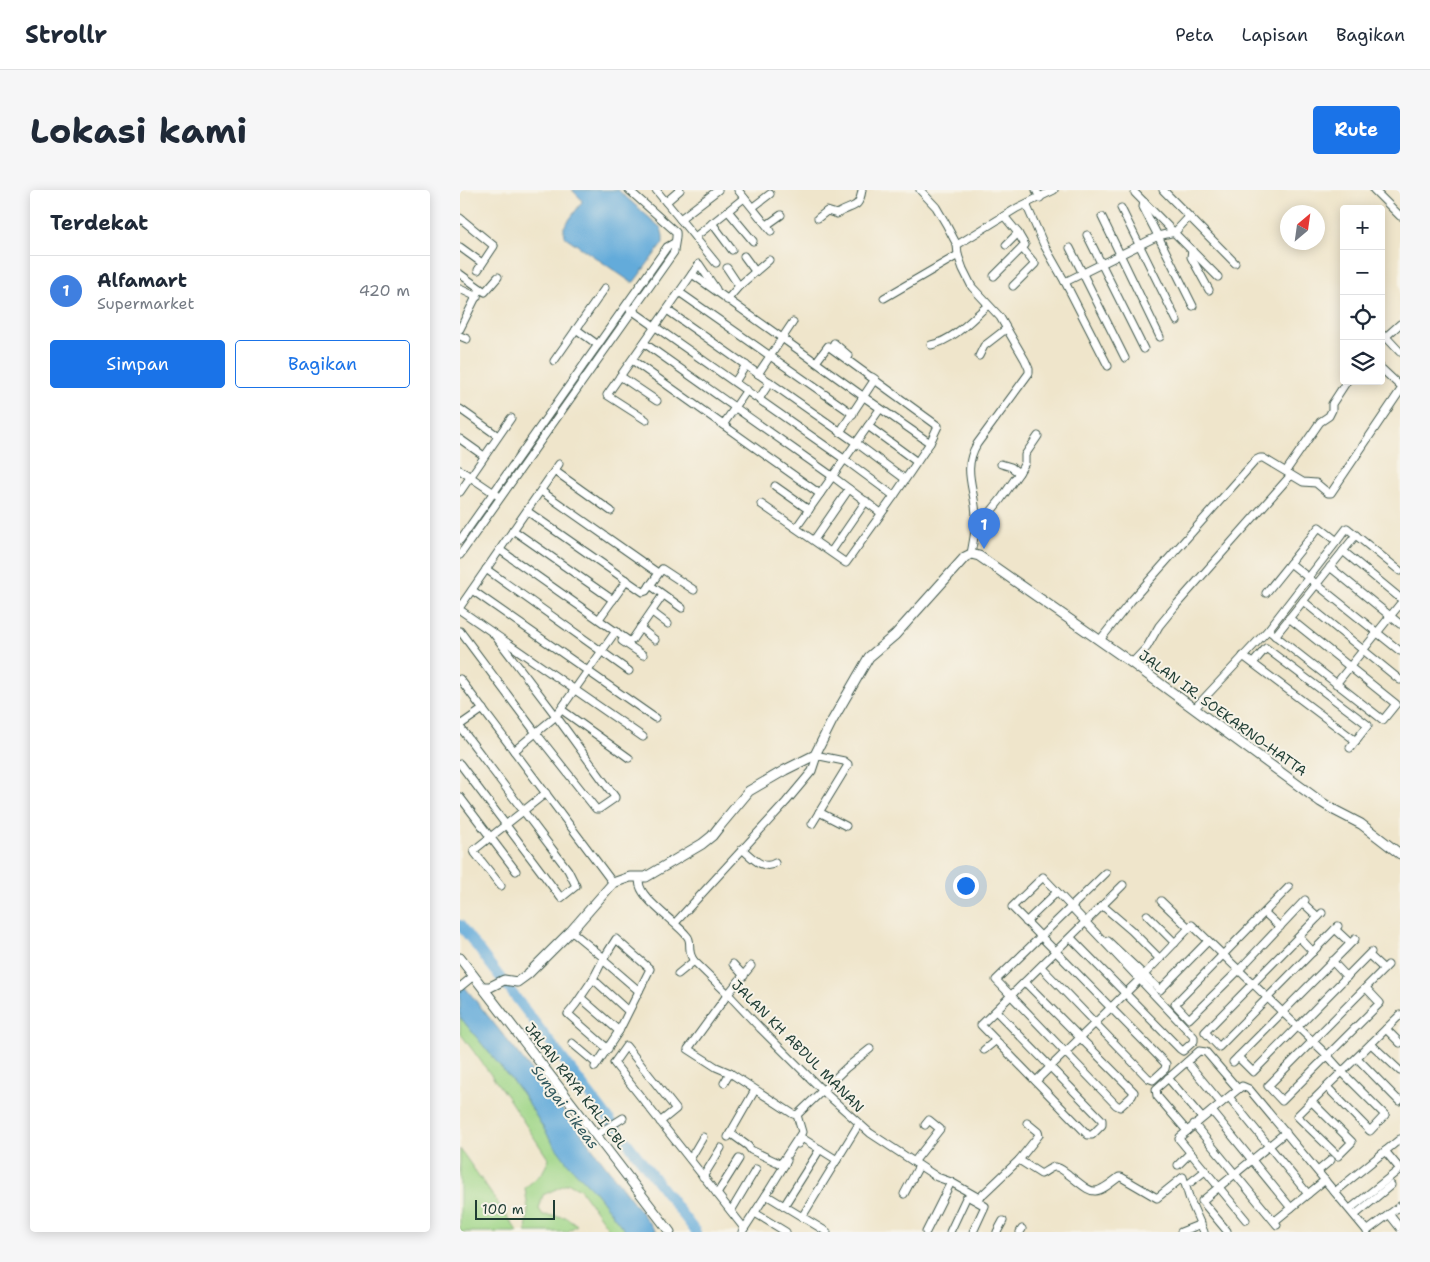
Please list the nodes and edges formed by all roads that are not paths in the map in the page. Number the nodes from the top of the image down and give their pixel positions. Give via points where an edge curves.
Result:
1 (629, 190) edge
2 (656, 190) edge
3 (680, 190) edge
4 (718, 190) edge
5 (738, 190) edge
6 (862, 190) edge
7 (920, 190) edge
8 (1036, 190) edge
9 (1054, 190) edge
10 (1163, 190) edge
11 (1374, 190) edge
12 (1135, 192) dead end
13 (770, 194) dead end
14 (744, 198) junction
15 (1040, 198) junction
16 (666, 202) junction
17 (1144, 202) junction
18 (753, 207) junction
19 (1021, 207) junction
20 (1120, 208) dead end
21 (728, 211) junction
22 (781, 215) dead end
23 (1004, 216) junction
24 (1400, 216) edge
25 (1102, 217) dead end
26 (1189, 217) junction
27 (460, 218) edge
28 (680, 218) junction
29 (818, 218) dead end
30 (712, 224) junction
31 (1174, 232) junction
32 (1018, 233) junction
33 (1087, 235) dead end
34 (1158, 236) junction
35 (695, 237) junction
36 (753, 241) dead end
37 (674, 243) junction
38 (957, 245) junction
39 (1006, 245) dead end
40 (1139, 246) junction
41 (460, 247) edge
42 (1022, 248) junction
43 (1070, 248) dead end
44 (732, 250) dead end
45 (1192, 250) junction
46 (958, 255) junction
47 (1120, 255) junction
48 (744, 256) dead end
49 (769, 260) dead end
50 (716, 263) dead end
51 (1235, 263) dead end
52 (1101, 264) junction
53 (727, 268) dead end
54 (755, 271) junction
55 (1083, 273) junction
56 (460, 274) edge
57 (692, 274) junction
58 (994, 276) dead end
59 (498, 277) dead end
60 (1218, 277) dead end
61 (1065, 282) junction
62 (739, 286) junction
63 (1013, 286) dead end
64 (605, 288) dead end
65 (460, 289) edge
66 (480, 289) junction
67 (1208, 290) dead end
68 (679, 292) junction
69 (720, 294) junction
70 (476, 296) junction
71 (884, 298) dead end
72 (727, 300) junction
73 (988, 305) junction
74 (626, 306) junction
75 (1193, 306) dead end
76 (667, 310) junction
77 (633, 311) junction
78 (464, 314) edge
79 (1178, 321) dead end
80 (793, 322) dead end
81 (1400, 324) edge
82 (656, 326) junction
83 (460, 329) edge
84 (576, 329) junction
85 (1006, 329) junction
86 (1160, 337) dead end
87 (1385, 337) edge
88 (782, 338) junction
89 (1384, 340) edge
90 (644, 343) junction
91 (834, 343) dead end
92 (598, 345) junction
93 (932, 345) dead end
94 (1144, 349) dead end
95 (1400, 352) edge
96 (770, 356) junction
97 (979, 356) dead end
98 (1125, 358) dead end
99 (632, 360) junction
100 (554, 361) dead end
101 (816, 362) junction
102 (746, 365) junction
103 (1108, 366) dead end
104 (1385, 372) edge
105 (758, 374) junction
106 (620, 376) junction
107 (875, 379) junction
108 (735, 382) junction
109 (770, 382) junction
110 (1344, 385) edge
111 (1400, 386) edge
112 (747, 390) junction
113 (1400, 391) edge
114 (864, 397) junction
115 (759, 399) junction
116 (657, 401) dead end
117 (735, 408) junction
118 (460, 409) edge
119 (880, 409) junction
120 (853, 414) junction
121 (510, 418) dead end
122 (646, 420) dead end
123 (723, 425) junction
124 (868, 426) junction
125 (840, 432) junction
126 (498, 436) junction
127 (1038, 436) dead end
128 (460, 439) edge
129 (855, 442) junction
130 (930, 443) junction
131 (484, 456) junction
132 (844, 459) junction
133 (917, 462) junction
134 (559, 464) dead end
135 (1001, 464) dead end
136 (460, 470) edge
137 (554, 471) junction
138 (1019, 473) junction
139 (1288, 473) junction
140 (832, 476) junction
141 (470, 477) junction
142 (905, 479) junction
143 (775, 486) dead end
144 (849, 489) junction
145 (541, 491) junction
146 (460, 492) edge
147 (494, 493) junction
148 (820, 494) junction
149 (894, 496) junction
150 (501, 498) junction
151 (866, 501) junction
152 (761, 504) dead end
153 (809, 510) junction
154 (527, 511) junction
155 (611, 511) dead end
156 (881, 513) junction
157 (976, 519) junction
158 (796, 528) junction
159 (513, 530) junction
160 (1356, 535) junction
161 (460, 540) edge
162 (814, 540) junction
163 (1337, 541) junction
164 (500, 550) junction
165 (1343, 551) junction
166 (831, 552) junction
167 (971, 554) junction
168 (460, 556) edge
169 (1290, 563) junction
170 (1330, 567) junction
171 (486, 570) junction
172 (1400, 571) edge
173 (658, 573) junction
174 (1308, 578) junction
175 (627, 580) junction
176 (1316, 584) junction
177 (650, 585) junction
178 (472, 590) junction
179 (694, 590) dead end
180 (1266, 593) dead end
181 (663, 595) junction
182 (1400, 598) edge
183 (613, 600) junction
184 (1303, 601) junction
185 (1400, 604) edge
186 (682, 608) dead end
187 (460, 609) edge
188 (652, 612) junction
189 (1390, 616) junction
190 (1289, 618) junction
191 (599, 619) junction
192 (668, 624) dead end
193 (1400, 624) edge
194 (640, 628) junction
195 (1268, 630) junction
196 (460, 631) edge
197 (493, 633) junction
198 (615, 633) junction
199 (1377, 633) junction
200 (1275, 636) junction
201 (655, 640) dead end
202 (1100, 640) junction
203 (1363, 650) junction
204 (602, 651) junction
205 (1400, 651) edge
206 (643, 655) dead end
207 (1243, 656) junction
208 (1132, 663) junction
209 (1253, 663) junction
210 (1349, 667) junction
211 (629, 670) dead end
212 (588, 671) junction
213 (460, 679) edge
214 (1400, 680) edge
215 (1336, 684) junction
216 (575, 690) junction
217 (483, 709) junction
218 (1194, 709) junction
219 (562, 710) junction
220 (556, 716) junction
221 (655, 718) dead end
222 (460, 726) edge
223 (536, 733) junction
224 (643, 737) dead end
225 (1356, 741) junction
226 (1350, 748) dead end
227 (514, 751) junction
228 (817, 753) junction
229 (629, 758) dead end
230 (460, 764) edge
231 (546, 793) junction
232 (460, 797) edge
233 (523, 810) junction
234 (819, 812) junction
235 (505, 824) junction
236 (812, 824) dead end
237 (846, 826) dead end
238 (490, 837) junction
239 (742, 849) junction
240 (1400, 854) edge
241 (775, 863) dead end
242 (516, 871) dead end
243 (1106, 873) dead end
244 (638, 878) junction
245 (614, 883) junction
246 (501, 886) dead end
247 (1123, 886) dead end
248 (1289, 888) dead end
249 (1057, 892) junction
250 (1161, 901) dead end
251 (1103, 906) junction
252 (1071, 907) junction
253 (1265, 913) junction
254 (1147, 916) dead end
255 (1026, 922) junction
256 (1086, 922) junction
257 (675, 923) junction
258 (1280, 927) junction
259 (1189, 928) junction
260 (571, 931) junction
261 (1041, 937) junction
262 (1299, 937) junction
263 (1071, 938) junction
264 (1208, 940) junction
265 (1175, 942) junction
266 (1056, 952) junction
267 (1313, 952) junction
268 (1224, 955) junction
269 (460, 958) edge
270 (604, 959) junction
271 (1160, 959) junction
272 (694, 961) junction
273 (1332, 962) junction
274 (732, 964) dead end
275 (752, 966) dead end
276 (1041, 967) junction
277 (1239, 970) junction
278 (678, 974) dead end
279 (744, 976) junction
280 (1142, 977) junction
281 (1347, 977) junction
282 (473, 978) junction
283 (592, 979) junction
284 (1025, 982) junction
285 (1253, 983) junction
286 (460, 987) edge
287 (483, 987) junction
288 (1366, 988) junction
289 (639, 991) junction
290 (728, 994) junction
291 (1125, 994) junction
292 (1011, 996) junction
293 (1268, 997) junction
294 (581, 998) junction
295 (1111, 1008) junction
296 (628, 1010) junction
297 (996, 1011) junction
298 (1284, 1012) junction
299 (1400, 1014) edge
300 (1095, 1023) junction
301 (1298, 1026) junction
302 (1386, 1029) junction
303 (619, 1031) junction
304 (1081, 1038) junction
305 (995, 1041) junction
306 (1313, 1041) junction
307 (572, 1043) dead end
308 (1400, 1043) edge
309 (1371, 1044) junction
310 (608, 1048) junction
311 (870, 1048) dead end
312 (984, 1050) dead end
313 (1066, 1052) junction
314 (1328, 1056) junction
315 (1357, 1058) junction
316 (1187, 1062) junction
317 (1051, 1067) junction
318 (1342, 1071) junction
319 (1400, 1071) edge
320 (730, 1073) junction
321 (1168, 1078) junction
322 (1036, 1082) junction
323 (724, 1083) dead end
324 (1327, 1087) junction
325 (1238, 1089) junction
326 (755, 1090) junction
327 (823, 1091) junction
328 (1229, 1097) junction
329 (1400, 1100) edge
330 (1312, 1101) junction
331 (1221, 1103) junction
332 (1212, 1110) junction
333 (798, 1115) junction
334 (623, 1118) dead end
335 (1202, 1118) junction
336 (660, 1122) junction
337 (1027, 1123) dead end
338 (1194, 1124) junction
339 (925, 1125) dead end
340 (857, 1127) dead end
341 (1187, 1131) junction
342 (1286, 1132) junction
343 (596, 1135) junction
344 (704, 1137) dead end
345 (1400, 1139) edge
346 (1269, 1145) junction
347 (721, 1148) dead end
348 (820, 1149) junction
349 (1385, 1151) junction
350 (1190, 1153) junction
351 (690, 1159) junction
352 (739, 1159) dead end
353 (1252, 1159) junction
354 (837, 1160) junction
355 (1019, 1160) junction
356 (1331, 1160) dead end
357 (916, 1164) junction
358 (1178, 1165) dead end
359 (1400, 1169) edge
360 (756, 1170) dead end
361 (1205, 1171) junction
362 (1318, 1171) junction
363 (1235, 1172) junction
364 (703, 1177) junction
365 (1326, 1180) junction
366 (950, 1182) junction
367 (1191, 1182) dead end
368 (1392, 1186) dead end
369 (1218, 1187) junction
370 (1335, 1192) junction
371 (717, 1194) junction
372 (904, 1194) dead end
373 (1308, 1194) junction
374 (766, 1195) junction
375 (784, 1206) junction
376 (1400, 1206) edge
377 (1291, 1208) junction
378 (1350, 1209) junction
379 (731, 1211) junction
380 (755, 1213) junction
381 (1389, 1214) junction
382 (1355, 1216) junction
383 (802, 1217) junction
384 (1246, 1220) dead end
385 (1003, 1221) dead end
386 (1201, 1224) junction
387 (1400, 1228) edge
388 (1371, 1230) edge
389 (744, 1231) edge
390 (1227, 1231) edge
391 (670, 1232) edge
392 (786, 1232) edge
393 (827, 1232) edge
394 (926, 1232) edge
395 (950, 1232) edge
396 (973, 1232) edge
397 (997, 1232) edge
398 (1182, 1232) edge
399 (1204, 1232) edge

1 - 37 street via 676,232
2 - 16 street
3 - 16 street
4 - 28 street
5 - 14 street
6 - 29 street via 857,204 838,214 827,211
7 - 38 street via 936,207
8 - 15 street
9 - 15 street
10 - 26 street
11 - 24 street
12 - 17 street
13 - 18 street
14 - 18 street
14 - 21 street
15 - 19 street
16 - 28 street
17 - 31 street
17 - 34 street via 1143,207
18 - 22 street via 769,228
19 - 23 street
19 - 61 street
20 - 40 street
21 - 30 street
21 - 36 street
23 - 32 street
23 - 38 street
25 - 47 street
26 - 31 street
26 - 51 street
27 - 41 street via 494,246 480,266
28 - 35 street
30 - 35 street
30 - 44 street
31 - 34 street
31 - 45 street
32 - 39 street
32 - 42 street via 1025,245
33 - 52 street
34 - 40 street
34 - 75 street
35 - 50 street
37 - 74 street via 667,247
37 - 77 street via 674,252
38 - 46 street
40 - 47 street
40 - 79 street
42 - 58 street
42 - 63 street via 1035,264
43 - 55 street
45 - 60 street
45 - 67 street via 1191,257
46 - 71 street
46 - 73 street via 972,287
47 - 52 street
47 - 86 street
48 - 54 street
49 - 54 street
52 - 55 street
52 - 94 street
53 - 62 street
54 - 62 street
55 - 61 street
55 - 98 street
56 - 66 street
57 - 68 street
57 - 69 street
57 - 69 street via 699,264
59 - 66 street via 487,291
61 - 103 street
62 - 72 street
64 - 84 street
65 - 70 street
66 - 70 street
68 - 76 street
68 - 96 street
69 - 72 street
70 - 78 street
72 - 88 street
73 - 85 street via 998,313
73 - 93 street via 949,338
74 - 77 street
74 - 92 street
76 - 82 street
76 - 102 street
77 - 82 street
77 - 150 street
78 - 83 street
80 - 88 street
81 - 87 street
82 - 90 street
82 - 108 street
84 - 92 street
84 - 100 street
85 - 97 street via 984,346
85 - 157 street via 1029,371 971,456 969,468
88 - 96 street
88 - 101 street
89 - 95 street
90 - 99 street
90 - 117 street
91 - 107 street
92 - 147 street
96 - 105 street
96 - 120 street
99 - 106 street
99 - 123 street
101 - 107 street via 828,346
101 - 114 street
102 - 105 street
102 - 108 street
104 - 111 street
105 - 109 street
106 - 116 street
106 - 122 street via 608,395
107 - 114 street
107 - 130 street via 938,426
108 - 112 street
109 - 115 street
109 - 125 street
110 - 139 street via 1332,404 1332,410 1320,422
112 - 115 street
112 - 117 street
113 - 139 street via 1332,493
114 - 119 street
114 - 120 street
115 - 132 street
117 - 123 street
117 - 140 street
118 - 126 street
119 - 124 street
119 - 130 street
120 - 125 street
121 - 126 street
123 - 148 street
124 - 129 street
124 - 133 street
125 - 129 street
126 - 131 street
127 - 138 street
128 - 131 street
129 - 132 street
129 - 142 street
130 - 133 street
131 - 141 street
132 - 140 street
132 - 149 street
133 - 142 street
134 - 137 street
135 - 138 street
136 - 141 street
137 - 145 street
137 - 155 street
138 - 157 street via 989,514
139 - 202 street via 1263,458 1256,460
139 - 208 street via 1158,626 1148,647
140 - 144 street
140 - 148 street
141 - 146 street
141 - 147 street
142 - 149 street
143 - 153 street
144 - 151 street
144 - 162 street
145 - 154 street
145 - 173 street
147 - 150 street
147 - 161 street
148 - 153 street
149 - 156 street
150 - 168 street
151 - 156 street
151 - 166 street
152 - 158 street
153 - 158 street
154 - 159 street
154 - 175 street
156 - 166 street via 846,563
157 - 167 street
158 - 162 street
159 - 164 street
159 - 183 street
160 - 163 street via 1347,528
160 - 165 street
160 - 172 street
162 - 166 street
163 - 169 street via 1319,527
163 - 174 street
164 - 171 street
164 - 191 street
165 - 170 street
165 - 182 street
167 - 202 main road, JALAN IR. SOEKARNO-HATTA
167 - 228 main road via 964,557 895,634 869,657
169 - 174 street
169 - 180 street
170 - 176 street
170 - 189 street
171 - 178 street
171 - 204 street
173 - 177 street
173 - 179 street via 663,569
174 - 176 street
174 - 195 street
175 - 177 street via 643,592
175 - 183 street
176 - 184 street
176 - 199 street
177 - 181 street
178 - 187 street
178 - 212 street
181 - 186 street
181 - 188 street
183 - 191 street
184 - 190 street
184 - 203 street
185 - 189 street
187 - 197 street
188 - 192 street
188 - 194 street
189 - 193 street
189 - 199 street
190 - 200 street
190 - 210 street
191 - 198 street
194 - 198 street via 630,641
194 - 201 street
195 - 200 street
195 - 207 street
196 - 223 street
197 - 216 street
197 - 220 street
198 - 204 street
198 - 206 street
199 - 203 street
199 - 205 street
200 - 215 street
202 - 208 main road, JALAN IR. SOEKARNO-HATTA
203 - 210 street
203 - 214 street
204 - 211 street
204 - 212 street
207 - 209 street
207 - 218 street
208 - 218 main road, JALAN IR. SOEKARNO-HATTA
209 - 225 street
209 - 225 street via 1266,648 1361,719 1368,725
210 - 215 street
210 - 215 street via 1396,704 1383,720
212 - 216 street
212 - 221 street
213 - 217 street
216 - 219 street
216 - 224 street
217 - 222 street
217 - 227 street
218 - 240 main road, JALAN IR. SOEKARNO-HATTA via 1321,802 1361,824
219 - 220 street
219 - 229 street
220 - 223 street
220 - 223 street via 615,798 596,809
222 - 233 street
223 - 227 street
225 - 226 street
227 - 231 street
228 - 234 street via 848,764
228 - 239 street via 812,770 805,779
228 - 244 main road via 752,788 707,840 646,877
230 - 235 street
231 - 233 street
231 - 245 street
232 - 238 street
233 - 235 street
233 - 235 street via 576,886 561,898
234 - 236 street
234 - 237 street
235 - 238 street
238 - 242 street
238 - 246 street via 474,852
239 - 241 street via 764,866
239 - 257 street
243 - 252 street
244 - 245 main road via 630,877
244 - 257 street via 643,894
245 - 260 main road
247 - 251 street
248 - 253 street
249 - 252 street
249 - 255 street
249 - 255 street via 1043,877 1018,901 1012,907
250 - 259 street
251 - 256 street
251 - 271 street
252 - 256 street
252 - 261 street
253 - 258 street
253 - 268 street
254 - 265 street
255 - 261 street
256 - 263 street
256 - 280 street
257 - 272 street via 689,938
258 - 262 street via 1304,901 1320,915
258 - 277 street
259 - 264 street via 1192,924
259 - 265 street
260 - 270 street
260 - 287 main road via 517,982 499,982
261 - 266 street
261 - 292 street via 996,980
262 - 267 street
262 - 285 street
263 - 266 street
263 - 291 street
264 - 268 street
264 - 280 street via 1160,990
265 - 271 street
266 - 276 street
266 - 295 street
267 - 273 street via 1337,928 1352,941
267 - 293 street
268 - 277 street
268 - 277 street via 1175,1004 1190,1019
269 - 282 main road, JALAN RAYA KALI CBL
270 - 283 street
270 - 289 street
270 - 289 street via 616,939 650,969
271 - 280 street
272 - 278 street
272 - 290 street, JALAN KH ABDUL MANAN
273 - 281 street
273 - 298 street
274 - 279 street
275 - 279 street
276 - 284 street
276 - 300 street
277 - 285 street
279 - 290 street
280 - 291 street
280 - 291 street via 1194,1037 1194,1041 1181,1051
281 - 288 street via 1370,954 1386,967
281 - 301 street
282 - 286 street
282 - 287 main road, JALAN RAYA KALI CBL
283 - 294 street
283 - 296 street
284 - 292 street
284 - 304 street
285 - 293 street
285 - 293 street via 1205,1032 1219,1047
287 - 343 main road, JALAN RAYA KALI CBL
288 - 306 street
288 - 314 street via 1380,1003
289 - 296 street
290 - 320 street via 688,1049
290 - 327 street, JALAN KH ABDUL MANAN
291 - 295 street
292 - 297 street
292 - 313 street
293 - 298 street
294 - 303 street
294 - 310 street via 568,1014
295 - 300 street
295 - 300 street via 1166,1064 1166,1069 1153,1080 1148,1078
296 - 303 street
297 - 305 street via 981,1025
297 - 317 street
298 - 301 street
298 - 301 street via 1235,1060 1253,1072
299 - 302 street
300 - 304 street
301 - 306 street
302 - 308 street
302 - 309 street
303 - 310 street
304 - 313 street
304 - 313 street via 1134,1092 1132,1096 1119,1107
305 - 312 street
305 - 322 street
306 - 314 street
306 - 314 street via 1268,1086 1282,1101
307 - 310 street via 596,1065
309 - 315 street
309 - 319 street
311 - 327 street
313 - 317 street
314 - 318 street
315 - 318 street
315 - 329 street
316 - 321 street
316 - 325 street via 1199,1052 1206,1052
316 - 331 street
317 - 322 street
317 - 322 street via 1102,1120 1102,1125 1092,1135
318 - 324 street
318 - 324 street via 1385,1115 1370,1130
320 - 323 street
320 - 326 street
321 - 335 street
321 - 341 street via 1156,1088 1157,1096
324 - 330 street
325 - 328 street
325 - 342 street via 1242,1086 1249,1088
326 - 333 street
326 - 333 street via 729,1135 751,1150 780,1164 802,1132
327 - 333 street
327 - 357 street, JALAN KH ABDUL MANAN via 870,1133
328 - 331 street
328 - 346 street
330 - 330 street via 1352,1142 1338,1156 1297,1116
331 - 332 street
332 - 335 street
332 - 353 street
334 - 343 street
335 - 338 street
336 - 336 street via 676,1109 626,1046 614,1063
336 - 351 street
337 - 355 street via 1038,1134
338 - 341 street
338 - 363 street
339 - 357 street via 929,1120 942,1127
340 - 354 street
341 - 350 street via 1178,1139
342 - 346 street
342 - 362 street
343 - 391 main road, JALAN RAYA KALI CBL
344 - 351 street
345 - 349 street
346 - 353 street
346 - 373 street
347 - 364 street
348 - 354 street
348 - 374 street via 802,1138
348 - 375 street
349 - 359 street
349 - 370 street
350 - 358 street
350 - 361 street
351 - 364 street
352 - 371 street
353 - 363 street
353 - 377 street
354 - 383 street
355 - 366 street, JALAN KH ABDUL MANAN via 978,1198
355 - 386 street via 1041,1174 1058,1168 1092,1191 1101,1191 1121,1177 1157,1198 1182,1177
356 - 362 street
357 - 366 street, JALAN KH ABDUL MANAN
357 - 372 street
359 - 378 street
360 - 379 street
361 - 367 street
361 - 369 street
362 - 365 street
363 - 369 street
363 - 377 street via 1276,1223
364 - 371 street
365 - 370 street
365 - 373 street
366 - 394 street
368 - 382 street
369 - 384 street
369 - 390 street via 1202,1201
370 - 378 street
371 - 379 street
373 - 377 street
374 - 375 street
374 - 380 street
375 - 383 street
376 - 381 street
378 - 382 street
379 - 389 street
380 - 389 street
380 - 392 street
381 - 387 street
381 - 388 street
382 - 388 street
383 - 393 street
385 - 397 street
386 - 398 street
386 - 399 street
395 - 396 street via 969,1197 986,1206

